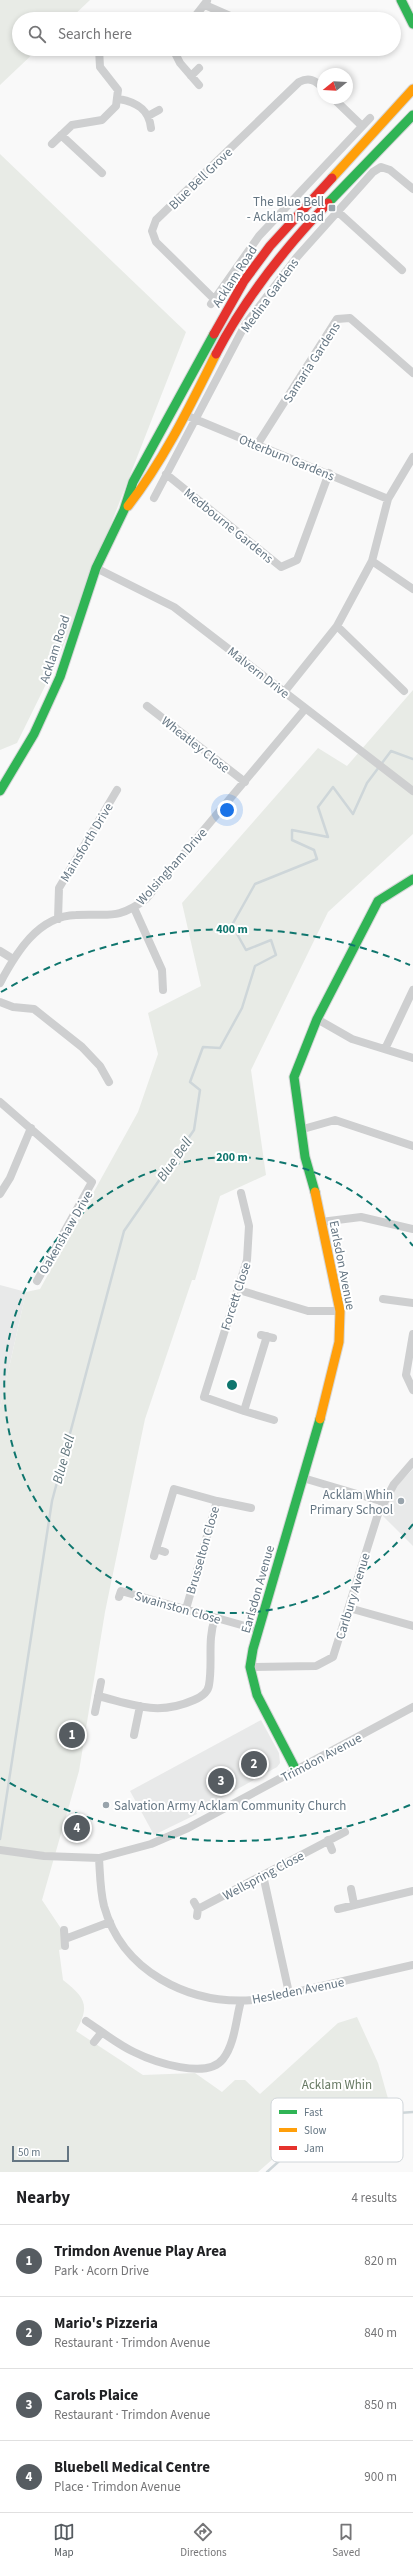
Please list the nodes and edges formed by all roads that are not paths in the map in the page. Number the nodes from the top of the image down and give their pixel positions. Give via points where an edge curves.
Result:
1 (401, 0) edge
2 (206, 2) edge
3 (198, 12) edge
4 (224, 12) edge
5 (413, 24) edge
6 (99, 56) edge
7 (176, 56) edge
8 (199, 68) dead end
9 (191, 76) junction
10 (317, 82) edge
11 (199, 85) dead end
12 (413, 89) edge
13 (119, 99) junction
14 (339, 104) edge
15 (159, 110) dead end
16 (413, 115) edge
17 (148, 116) junction
18 (370, 118) dead end
19 (361, 125) junction
20 (151, 128) dead end
21 (61, 135) junction
22 (52, 144) dead end
23 (102, 173) dead end
24 (413, 190) edge
25 (283, 211) junction
26 (337, 211) junction
27 (293, 220) junction
28 (303, 230) junction
29 (402, 270) dead end
30 (413, 373) edge
31 (190, 417) junction
32 (257, 445) junction
33 (413, 457) edge
34 (329, 473) junction
35 (166, 474) junction
36 (154, 498) dead end
37 (388, 499) junction
38 (124, 510) junction
39 (372, 561) junction
40 (96, 568) junction
41 (413, 589) edge
42 (337, 626) junction
43 (284, 691) junction
44 (404, 691) dead end
45 (147, 706) dead end
46 (305, 710) junction
47 (245, 782) junction
48 (118, 790) dead end
49 (412, 790) edge
50 (0, 791) edge
51 (413, 879) edge
52 (134, 908) junction
53 (58, 919) junction
54 (0, 951) edge
55 (13, 959) junction
56 (0, 983) edge
57 (163, 990) dead end
58 (413, 990) edge
59 (0, 1002) edge
60 (317, 1019) junction
61 (385, 1049) junction
62 (413, 1058) edge
63 (109, 1082) dead end
64 (0, 1102) edge
65 (31, 1128) junction
66 (303, 1129) junction
67 (413, 1146) edge
68 (241, 1193) dead end
69 (0, 1194) edge
70 (321, 1222) junction
71 (413, 1230) edge
72 (37, 1281) dead end
73 (239, 1290) junction
74 (383, 1299) dead end
75 (413, 1303) edge
76 (340, 1312) junction
77 (413, 1334) edge
78 (267, 1336) dead end
79 (413, 1390) edge
80 (244, 1411) junction
81 (274, 1420) dead end
82 (413, 1462) edge
83 (303, 1478) junction
84 (217, 1501) junction
85 (384, 1502) junction
86 (251, 1508) dead end
87 (165, 1552) dead end
88 (121, 1591) dead end
89 (349, 1608) junction
90 (186, 1609) junction
91 (215, 1618) junction
92 (413, 1626) edge
93 (259, 1630) junction
94 (250, 1667) junction
95 (101, 1682) dead end
96 (98, 1696) junction
97 (140, 1706) junction
98 (413, 1708) edge
99 (95, 1712) dead end
100 (134, 1735) dead end
101 (296, 1770) junction
102 (344, 1832) dead end
103 (328, 1840) junction
104 (0, 1850) edge
105 (332, 1850) dead end
106 (99, 1858) junction
107 (263, 1875) junction
108 (351, 1889) dead end
109 (413, 1891) edge
110 (354, 1904) junction
111 (197, 1909) dead end
112 (338, 1909) dead end
113 (110, 1922) junction
114 (64, 1930) dead end
115 (413, 1965) edge
116 (290, 1993) junction
117 (241, 2000) junction
118 (86, 2021) dead end
119 (102, 2032) junction
120 (94, 2042) dead end

1 - 5 main road
2 - 3 street
2 - 4 street
6 - 13 street via 99,64 116,87
7 - 9 street
8 - 9 street
9 - 11 street
10 - 25 street, Blue Bell Grove via 306,79 298,82 156,220 152,231 156,242 212,301 259,236
12 - 27 main road, Acklam Road
13 - 17 street via 135,103
13 - 21 street via 114,110 104,119 75,123
14 - 19 street
15 - 17 street
16 - 28 main road, Acklam Road
17 - 20 street
18 - 19 street, Blue Bell Grove
19 - 25 street, Blue Bell Grove
21 - 22 street
21 - 23 street
24 - 26 street, Medina Gardens via 390,170 381,167 373,172
25 - 27 street
26 - 29 street
26 - 31 street, Medina Gardens via 272,287 245,325
27 - 28 street
27 - 38 main road, Acklam Road via 259,260 225,312 134,482
28 - 31 main road, Acklam Road via 265,274 234,320
30 - 32 street, Samaria Gardens via 350,318 337,319
31 - 32 street, Otterburn Gardens
31 - 35 street, Medina Gardens
31 - 38 main road, Acklam Road
32 - 34 street, Otterburn Gardens
33 - 37 street
34 - 35 street, Medbourne Gardens via 297,560 281,567
34 - 37 street, Otterburn Gardens
35 - 36 street, Medina Gardens
37 - 39 street
38 - 40 main road, Acklam Road
39 - 41 street
39 - 42 street
40 - 43 street, Malvern Drive via 174,607
40 - 50 main road, Acklam Road via 60,677 34,734
42 - 43 street
42 - 44 street
43 - 46 street, Malvern Drive
45 - 47 street, Wheatley Close
46 - 47 street, Wolsingham Drive
46 - 49 street, Malvern Drive
47 - 52 street, Wolsingham Drive via 146,899
48 - 53 street, Mainsforth Drive via 59,888
51 - 60 main road, Earlsdon Avenue via 378,901
52 - 53 street, Wolsingham Drive via 108,916 75,915
52 - 57 street via 162,970
53 - 55 street, Wolsingham Drive via 35,932
54 - 55 street
55 - 56 street, Wolsingham Drive
58 - 61 street
59 - 63 street via 13,1007 34,1009 82,1047 100,1066
60 - 61 street via 352,1040
60 - 66 main road, Earlsdon Avenue via 294,1077
61 - 62 street
64 - 65 street
65 - 69 street via 10,1178
65 - 72 street, Oakenshaw Drive via 92,1182
66 - 67 street via 335,1120
66 - 70 main road, Earlsdon Avenue via 305,1157
68 - 73 street, Forcett Close via 250,1236 248,1260
70 - 71 street via 361,1217
70 - 76 main road, Earlsdon Avenue
73 - 76 street via 308,1311
73 - 80 street, Forcett Close via 204,1397
74 - 75 street
76 - 83 main road, Earlsdon Avenue via 337,1357
77 - 79 street via 406,1375
78 - 80 street
80 - 81 street
82 - 85 street, Carlbury Avenue via 394,1484
83 - 85 street
83 - 93 main road, Earlsdon Avenue
84 - 86 street
84 - 87 street, Brusselton Close via 174,1489 155,1553
84 - 90 street, Brusselton Close
85 - 89 street, Carlbury Avenue via 373,1527
88 - 90 street, Swainston Close
89 - 92 street
89 - 94 street, Carlbury Avenue via 336,1651 328,1661 309,1667
90 - 91 street, Swainston Close
91 - 93 street, Swainston Close
91 - 97 street via 210,1634 209,1684 206,1692 174,1708
93 - 94 main road, Earlsdon Avenue
94 - 101 main road, Earlsdon Avenue via 257,1695
95 - 96 street
96 - 97 street
96 - 99 street
97 - 100 street
98 - 101 street, Trimdon Avenue
101 - 106 street, Trimdon Avenue via 175,1835
102 - 103 street, Wellspring Close
103 - 105 street
103 - 107 street, Wellspring Close
104 - 106 street, Trimdon Avenue via 20,1854
106 - 113 street, Hesleden Avenue via 104,1904
107 - 111 street, Wellspring Close
107 - 116 street
108 - 110 street
109 - 110 street
110 - 112 street
113 - 114 street via 65,1942
113 - 117 street, Hesleden Avenue via 128,1952 139,1964 166,1983 203,1996
115 - 116 street, Hesleden Avenue
116 - 117 street, Hesleden Avenue
117 - 119 street via 226,2055 218,2064 208,2069 191,2068 148,2058
118 - 119 street
119 - 120 street

